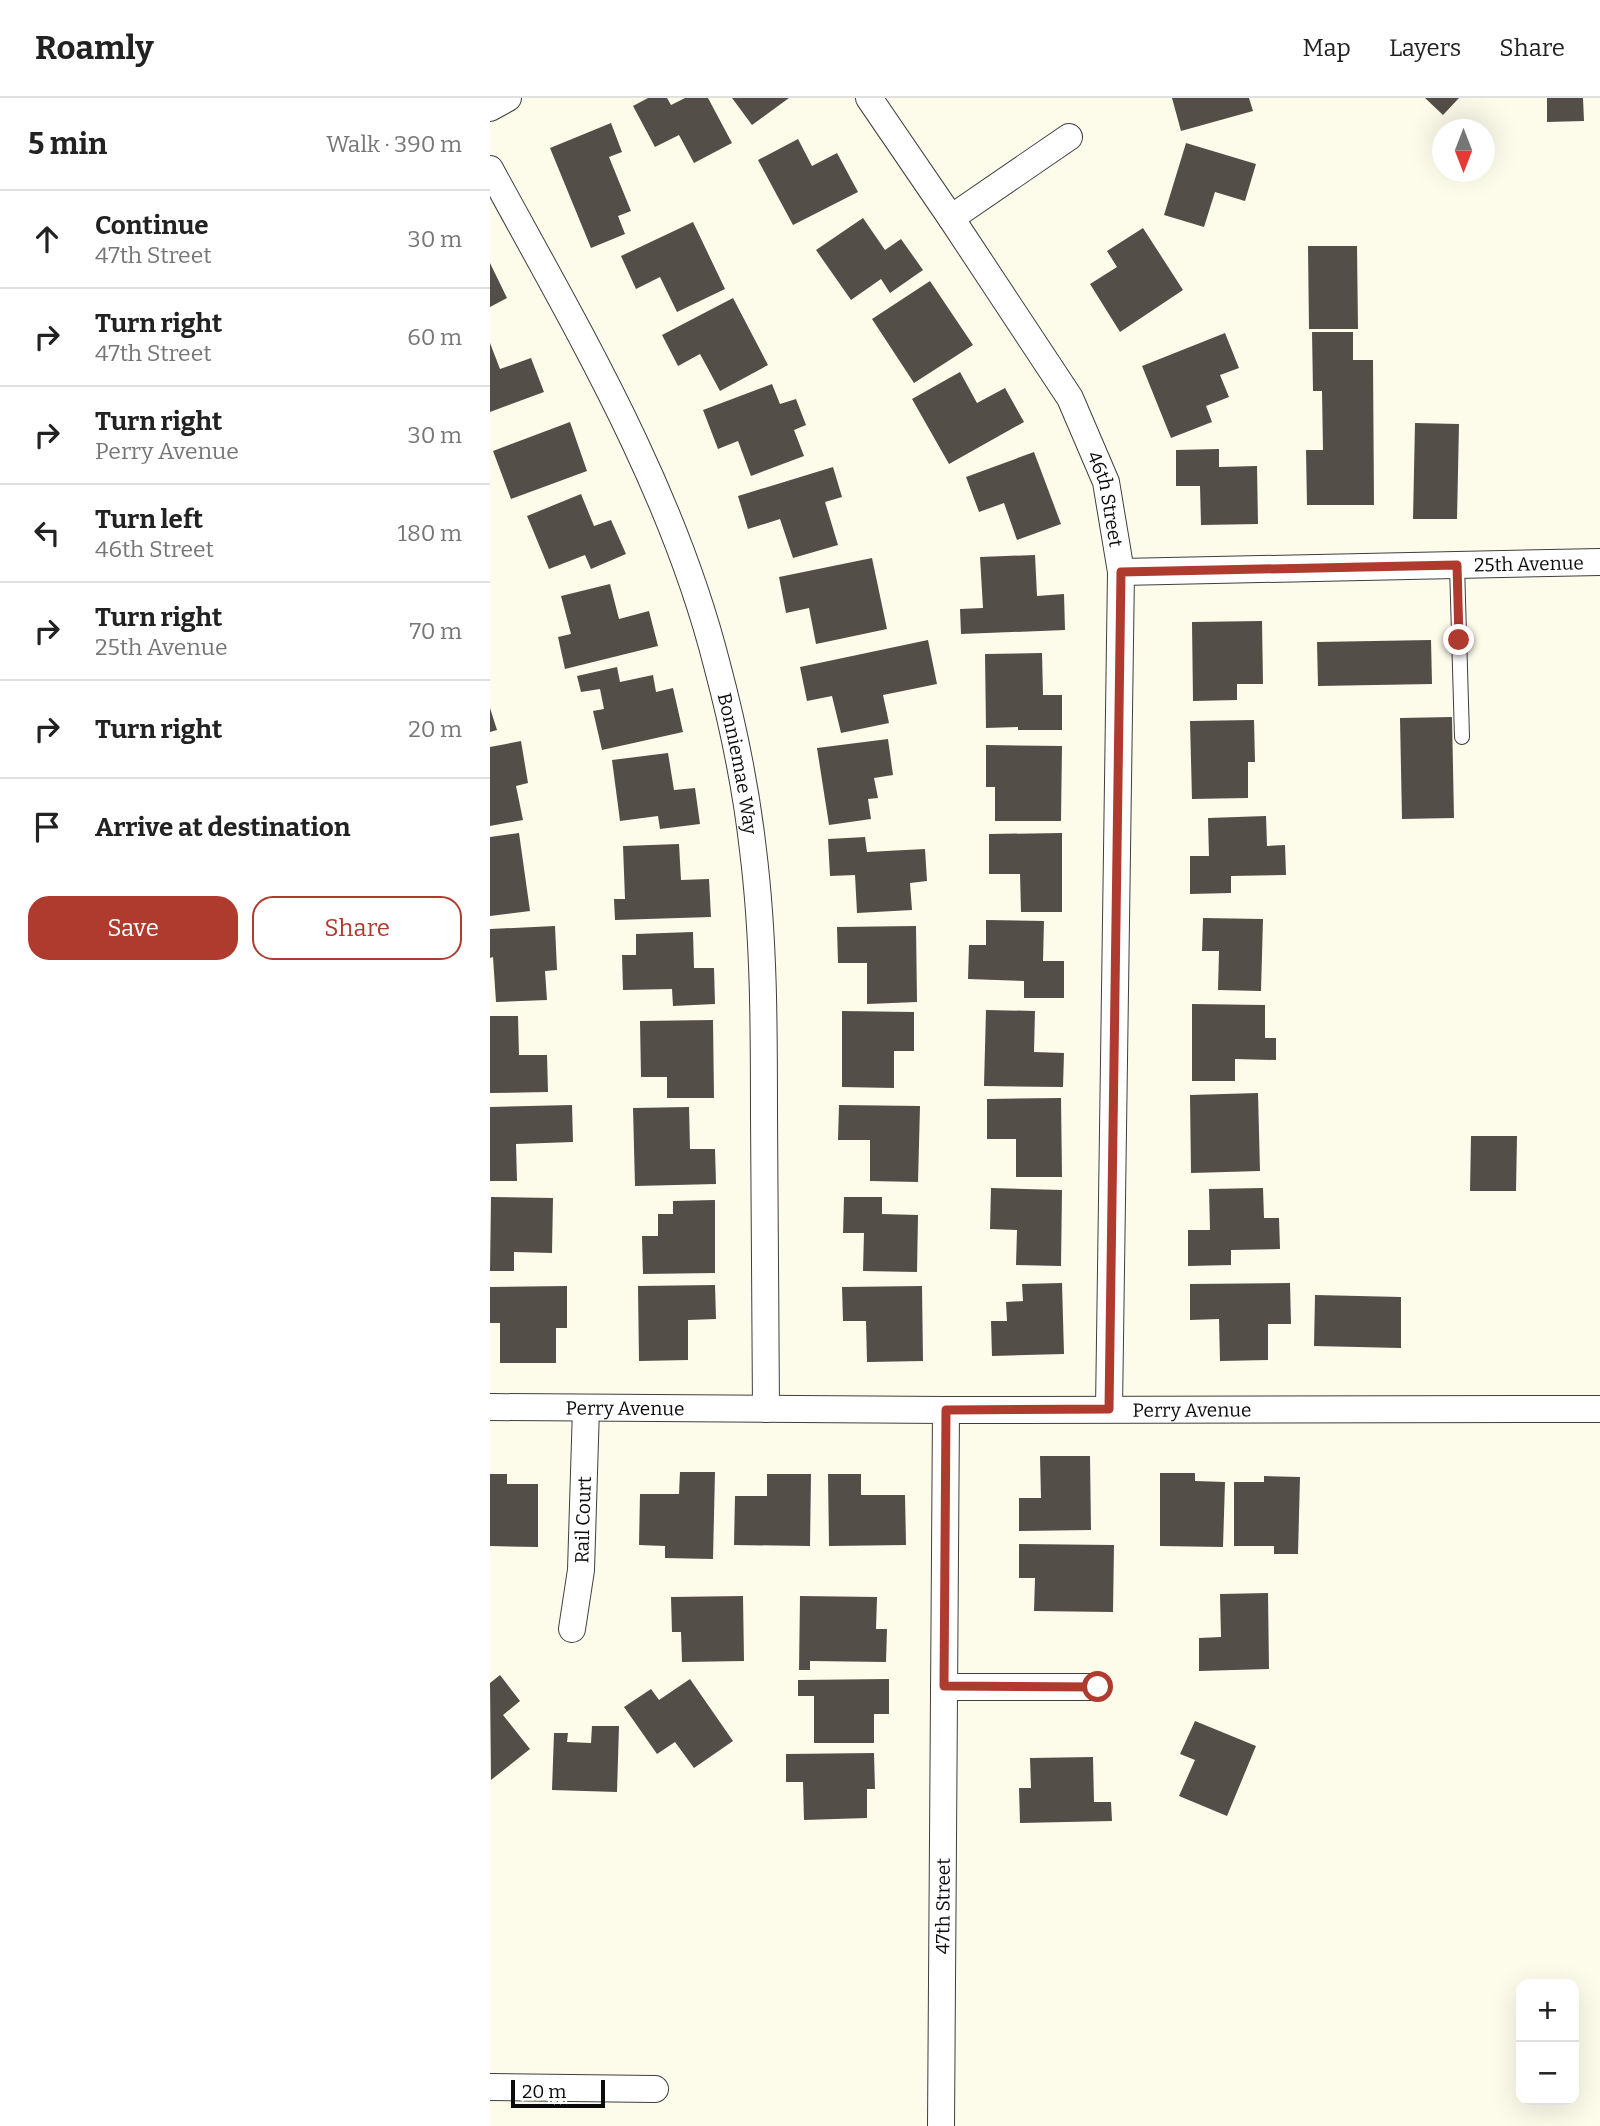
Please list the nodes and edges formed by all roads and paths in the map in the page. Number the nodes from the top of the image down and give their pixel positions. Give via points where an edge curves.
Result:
1 (508, 98) edge
2 (869, 98) edge
3 (490, 108) edge
4 (1069, 137) dead end
5 (490, 169) edge
6 (951, 218) junction
7 (1600, 562) edge
8 (1457, 565) junction
9 (1121, 572) junction
10 (1462, 737) dead end
11 (490, 1407) edge
12 (586, 1408) junction
13 (766, 1409) junction
14 (1109, 1409) junction
15 (1600, 1409) edge
16 (946, 1410) junction
17 (572, 1629) dead end
18 (944, 1686) junction
19 (1098, 1687) dead end
20 (490, 2087) edge
21 (655, 2089) dead end
22 (941, 2126) edge

1 - 3 street
2 - 6 street, 46th Street
4 - 6 street
5 - 13 street, Bonniemae Way via 597,366 653,481 716,662 738,755 753,850 763,968
6 - 9 street, 46th Street via 1070,398 1106,482
7 - 8 street, 25th Avenue
8 - 9 street, 25th Avenue
8 - 10 lane
9 - 14 street, 46th Street
11 - 12 street, Perry Avenue
12 - 13 street, Perry Avenue
12 - 17 street, Rail Court via 581,1570
13 - 16 street, Perry Avenue
14 - 15 street, Perry Avenue
14 - 16 street, Perry Avenue
16 - 18 street, 47th Street
18 - 19 street
18 - 22 street, 47th Street
20 - 21 street

